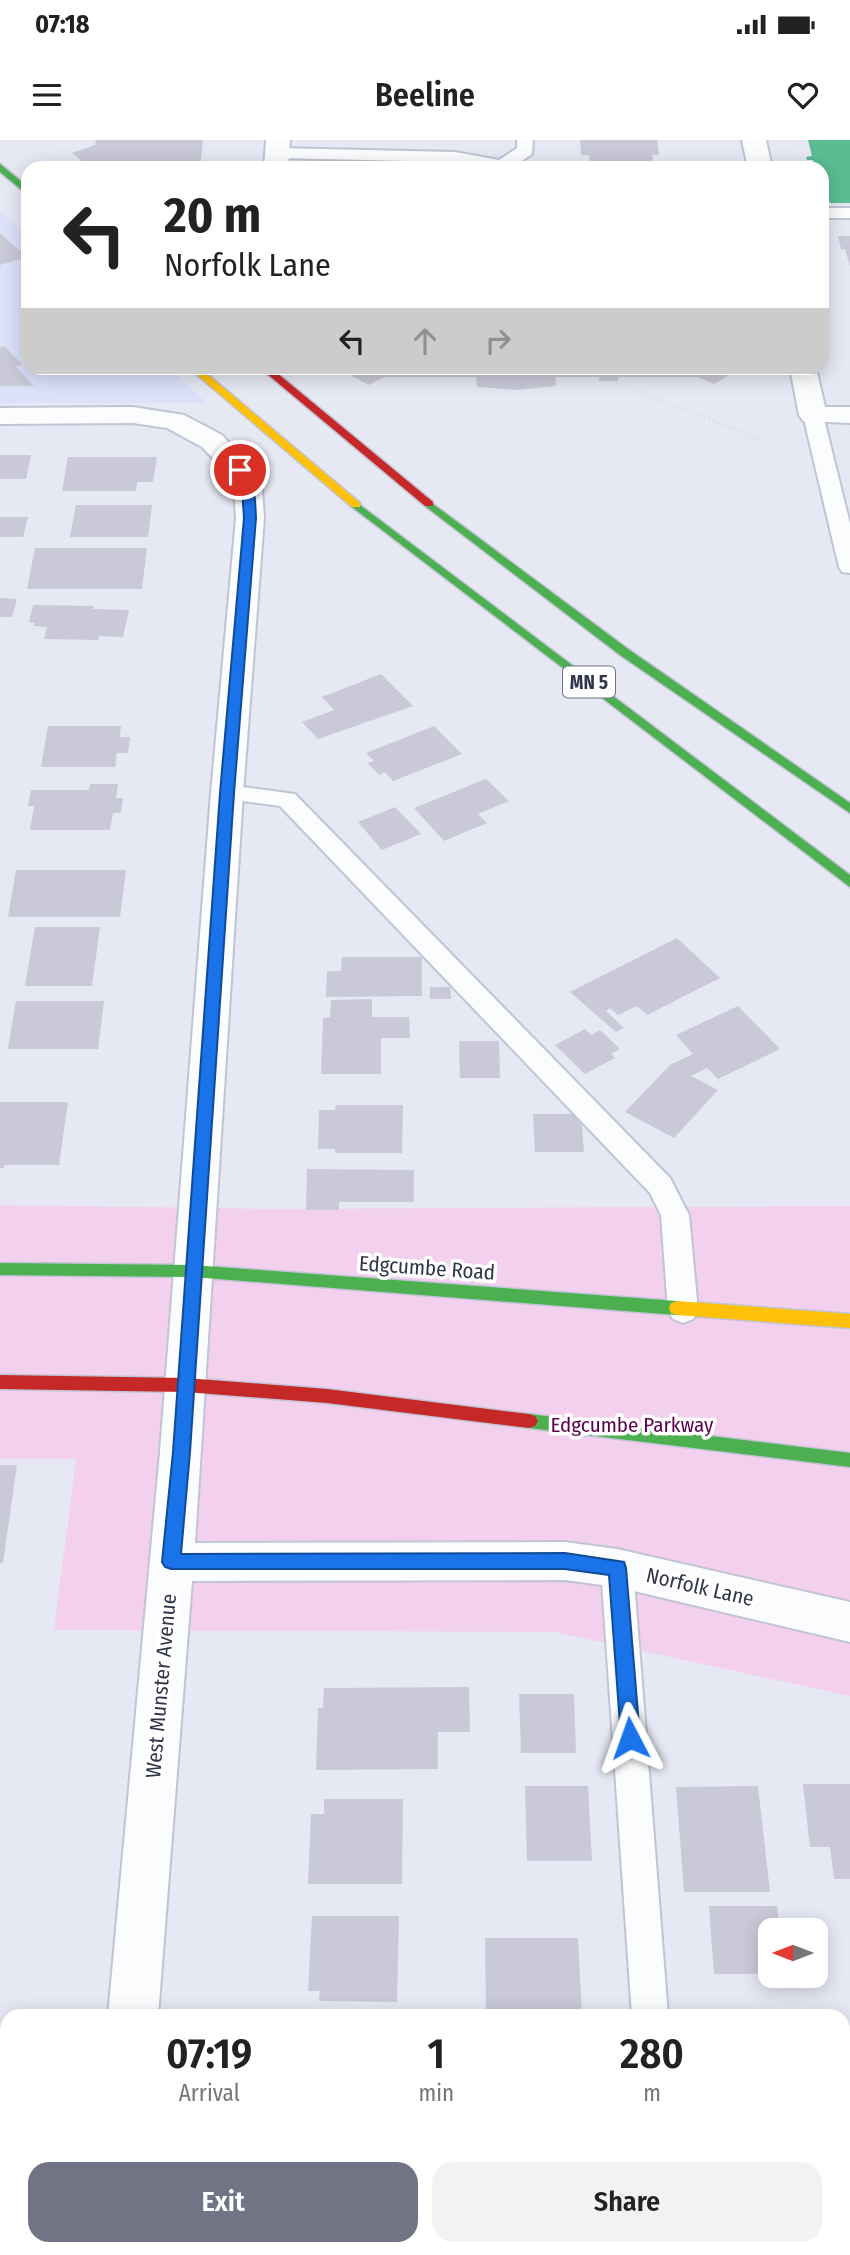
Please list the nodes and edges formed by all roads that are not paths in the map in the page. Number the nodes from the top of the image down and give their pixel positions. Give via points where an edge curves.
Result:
1 (525, 140) edge
2 (754, 140) edge
3 (277, 154) edge
4 (481, 161) edge
5 (514, 161) edge
6 (758, 161) edge
7 (0, 167) edge
8 (21, 185) edge
9 (829, 213) edge
10 (850, 213) edge
11 (202, 375) edge
12 (273, 375) edge
13 (804, 375) edge
14 (813, 415) junction
15 (850, 415) edge
16 (0, 416) edge
17 (850, 567) edge
18 (227, 793) junction
19 (850, 809) edge
20 (850, 882) edge
21 (0, 1269) edge
22 (192, 1271) junction
23 (683, 1311) junction
24 (850, 1321) edge
25 (0, 1382) edge
26 (185, 1385) junction
27 (850, 1460) edge
28 (171, 1562) junction
29 (617, 1568) junction
30 (850, 1622) edge
31 (134, 2009) edge
32 (649, 2009) edge

1 - 5 lane via 526,150
2 - 6 street
3 - 4 lane via 454,156
7 - 8 main road
9 - 10 lane
11 - 20 main road, MN 5 via 327,484
12 - 19 main road, MN 5 via 431,506 607,638
13 - 14 street
14 - 15 street
14 - 17 lane
16 - 18 street, West Munster Avenue via 133,415 174,421 212,441 240,470 248,489 250,518
18 - 22 street, West Munster Avenue
18 - 23 lane via 288,799 660,1186 675,1215
21 - 22 main road, Edgcumbe Road
22 - 23 main road, Edgcumbe Road
22 - 26 street, West Munster Avenue
23 - 24 main road, Edgcumbe Road
25 - 26 main road
26 - 27 main road via 327,1396
26 - 28 street, West Munster Avenue
28 - 29 street, Norfolk Lane via 565,1561
28 - 31 street, West Munster Avenue
29 - 30 street, Norfolk Lane
29 - 32 lane

